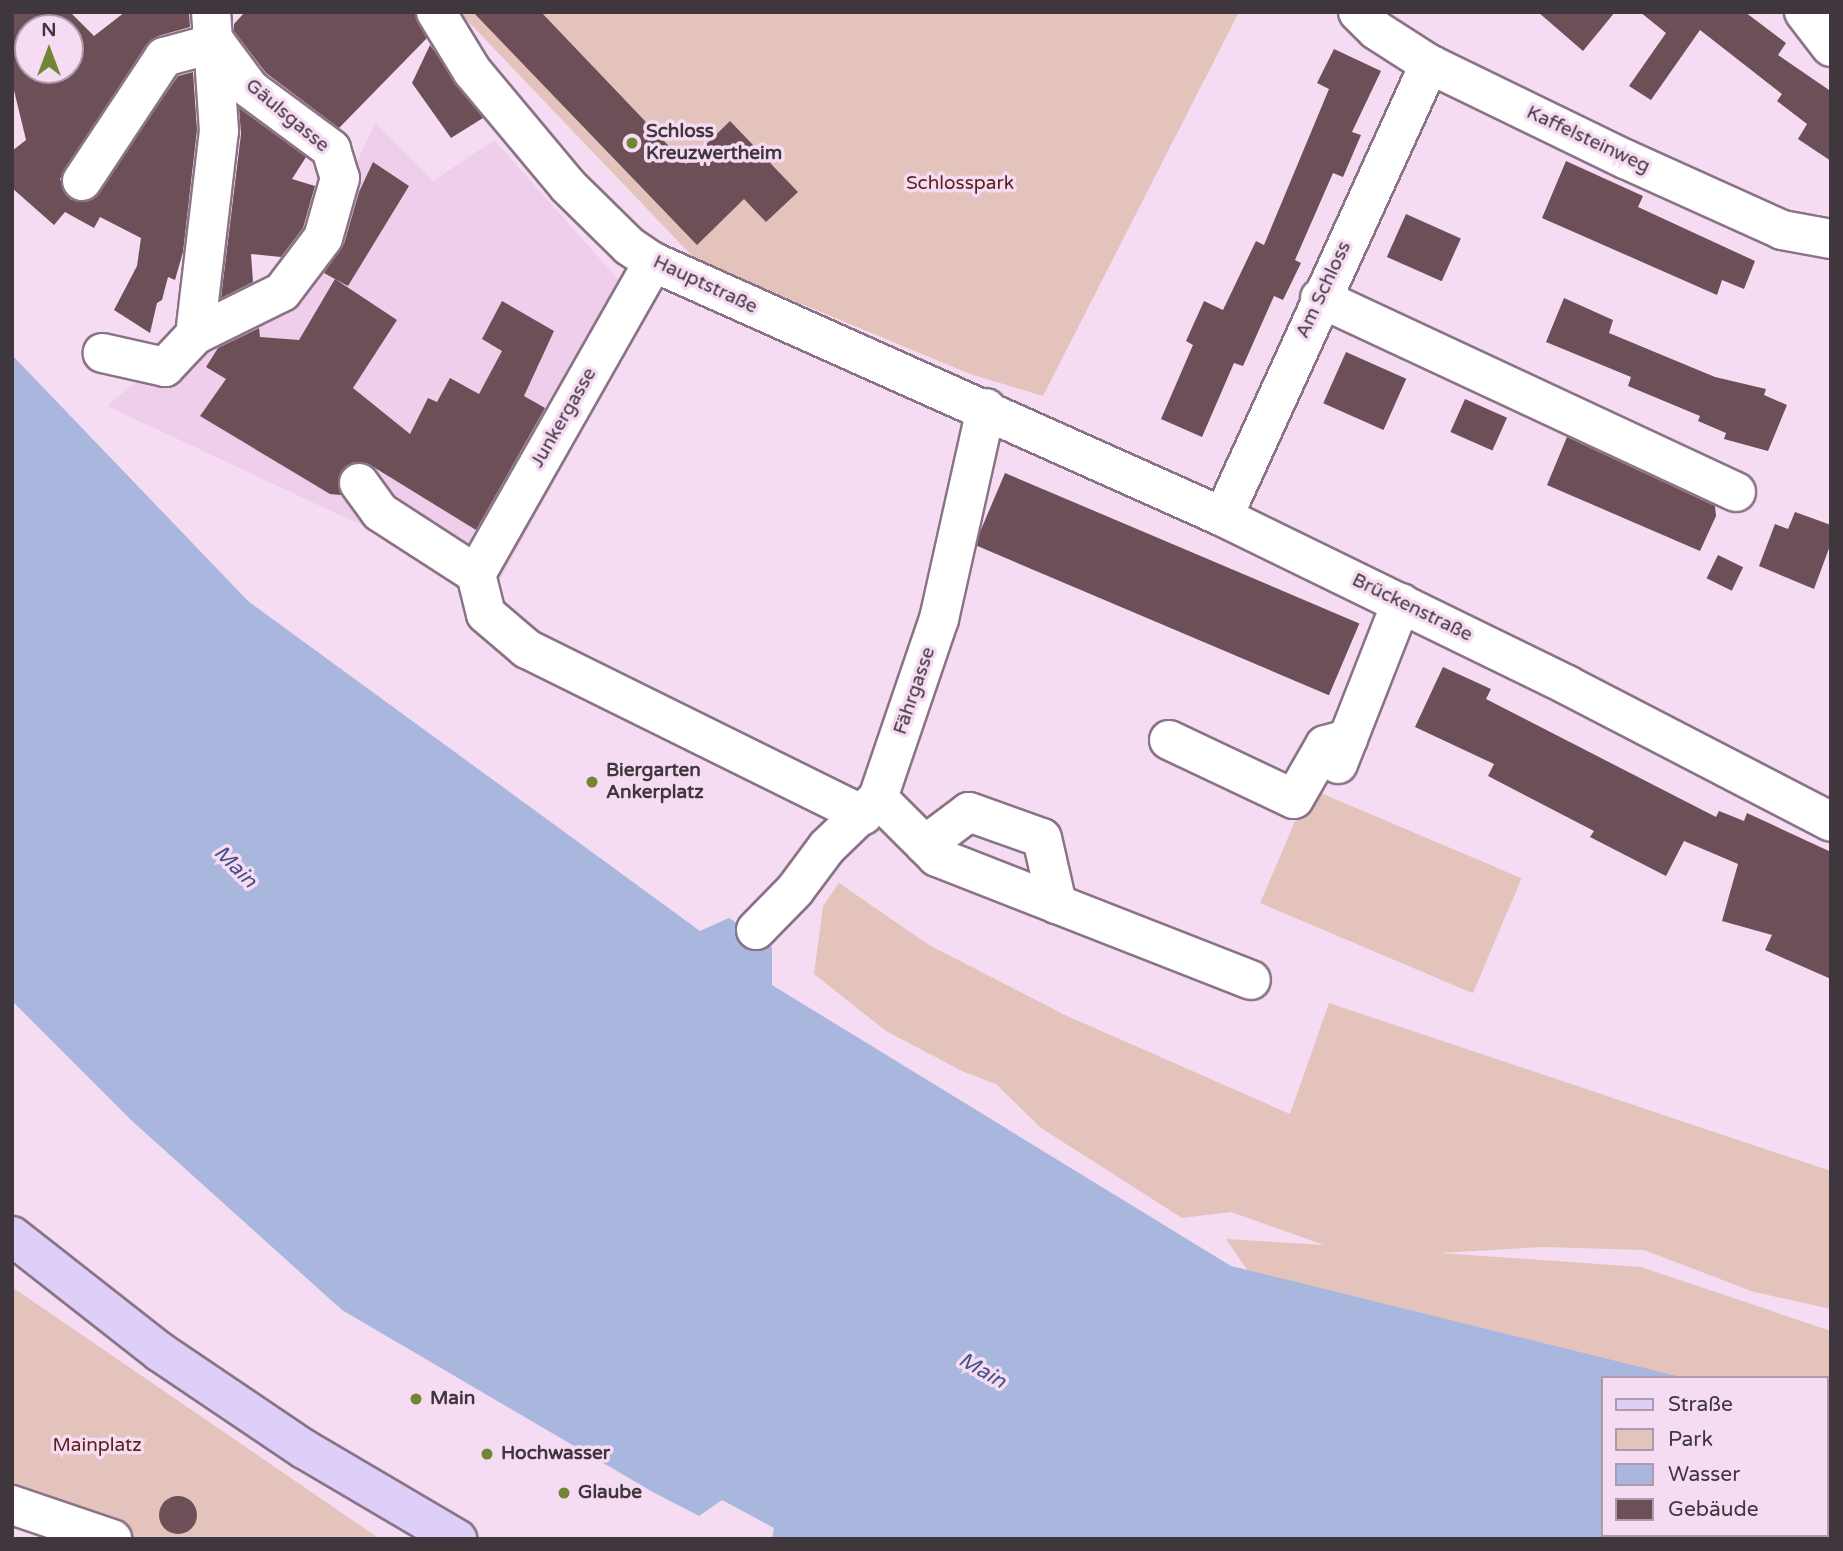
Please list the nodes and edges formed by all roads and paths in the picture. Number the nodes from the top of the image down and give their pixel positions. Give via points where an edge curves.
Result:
1 (436, 12) edge
2 (1358, 12) edge
3 (1804, 12) edge
4 (214, 28) edge
5 (1831, 47) edge
6 (1429, 64) junction
7 (82, 180) dead end
8 (1831, 239) edge
9 (653, 262) junction
10 (1320, 298) junction
11 (195, 335) junction
12 (103, 353) dead end
13 (986, 408) junction
14 (359, 483) dead end
15 (1736, 492) dead end
16 (1223, 517) junction
17 (476, 574) junction
18 (1401, 603) junction
19 (1169, 740) dead end
20 (871, 807) junction
21 (1831, 822) edge
22 (925, 845) junction
23 (1057, 904) junction
24 (756, 930) dead end
25 (1251, 980) dead end
26 (12, 1236) edge
27 (12, 1505) edge
28 (112, 1539) edge
29 (457, 1539) edge

1 - 9 street, Hauptstraße via 472,71 568,186 629,246
2 - 6 street, Kaffelsteinweg via 1376,30
3 - 5 street
4 - 7 street via 164,57
4 - 11 street, Gäulsgasse via 219,131
4 - 11 street, Gäulsgasse via 250,89 331,149 340,178 323,238 282,292
6 - 8 street, Kaffelsteinweg via 1782,230
6 - 10 street, Am Schloss
9 - 13 street, Hauptstraße
9 - 17 street, Junkergasse
10 - 15 street
10 - 16 street, Am Schloss
11 - 12 street, Gäulsgasse via 165,367
13 - 16 street, Brückenstraße
13 - 20 street, Fährgasse via 939,620
14 - 17 street via 380,512
16 - 18 street, Brückenstraße
17 - 20 street via 486,614 527,649
18 - 19 street via 1343,753 1325,745 1294,799
18 - 21 street, Brückenstraße
20 - 22 street
20 - 24 street, Fährgasse via 827,847 795,890
22 - 23 street via 936,857
22 - 23 street via 970,812 1042,838
23 - 25 street
26 - 29 main road via 171,1359 304,1449
27 - 28 street

